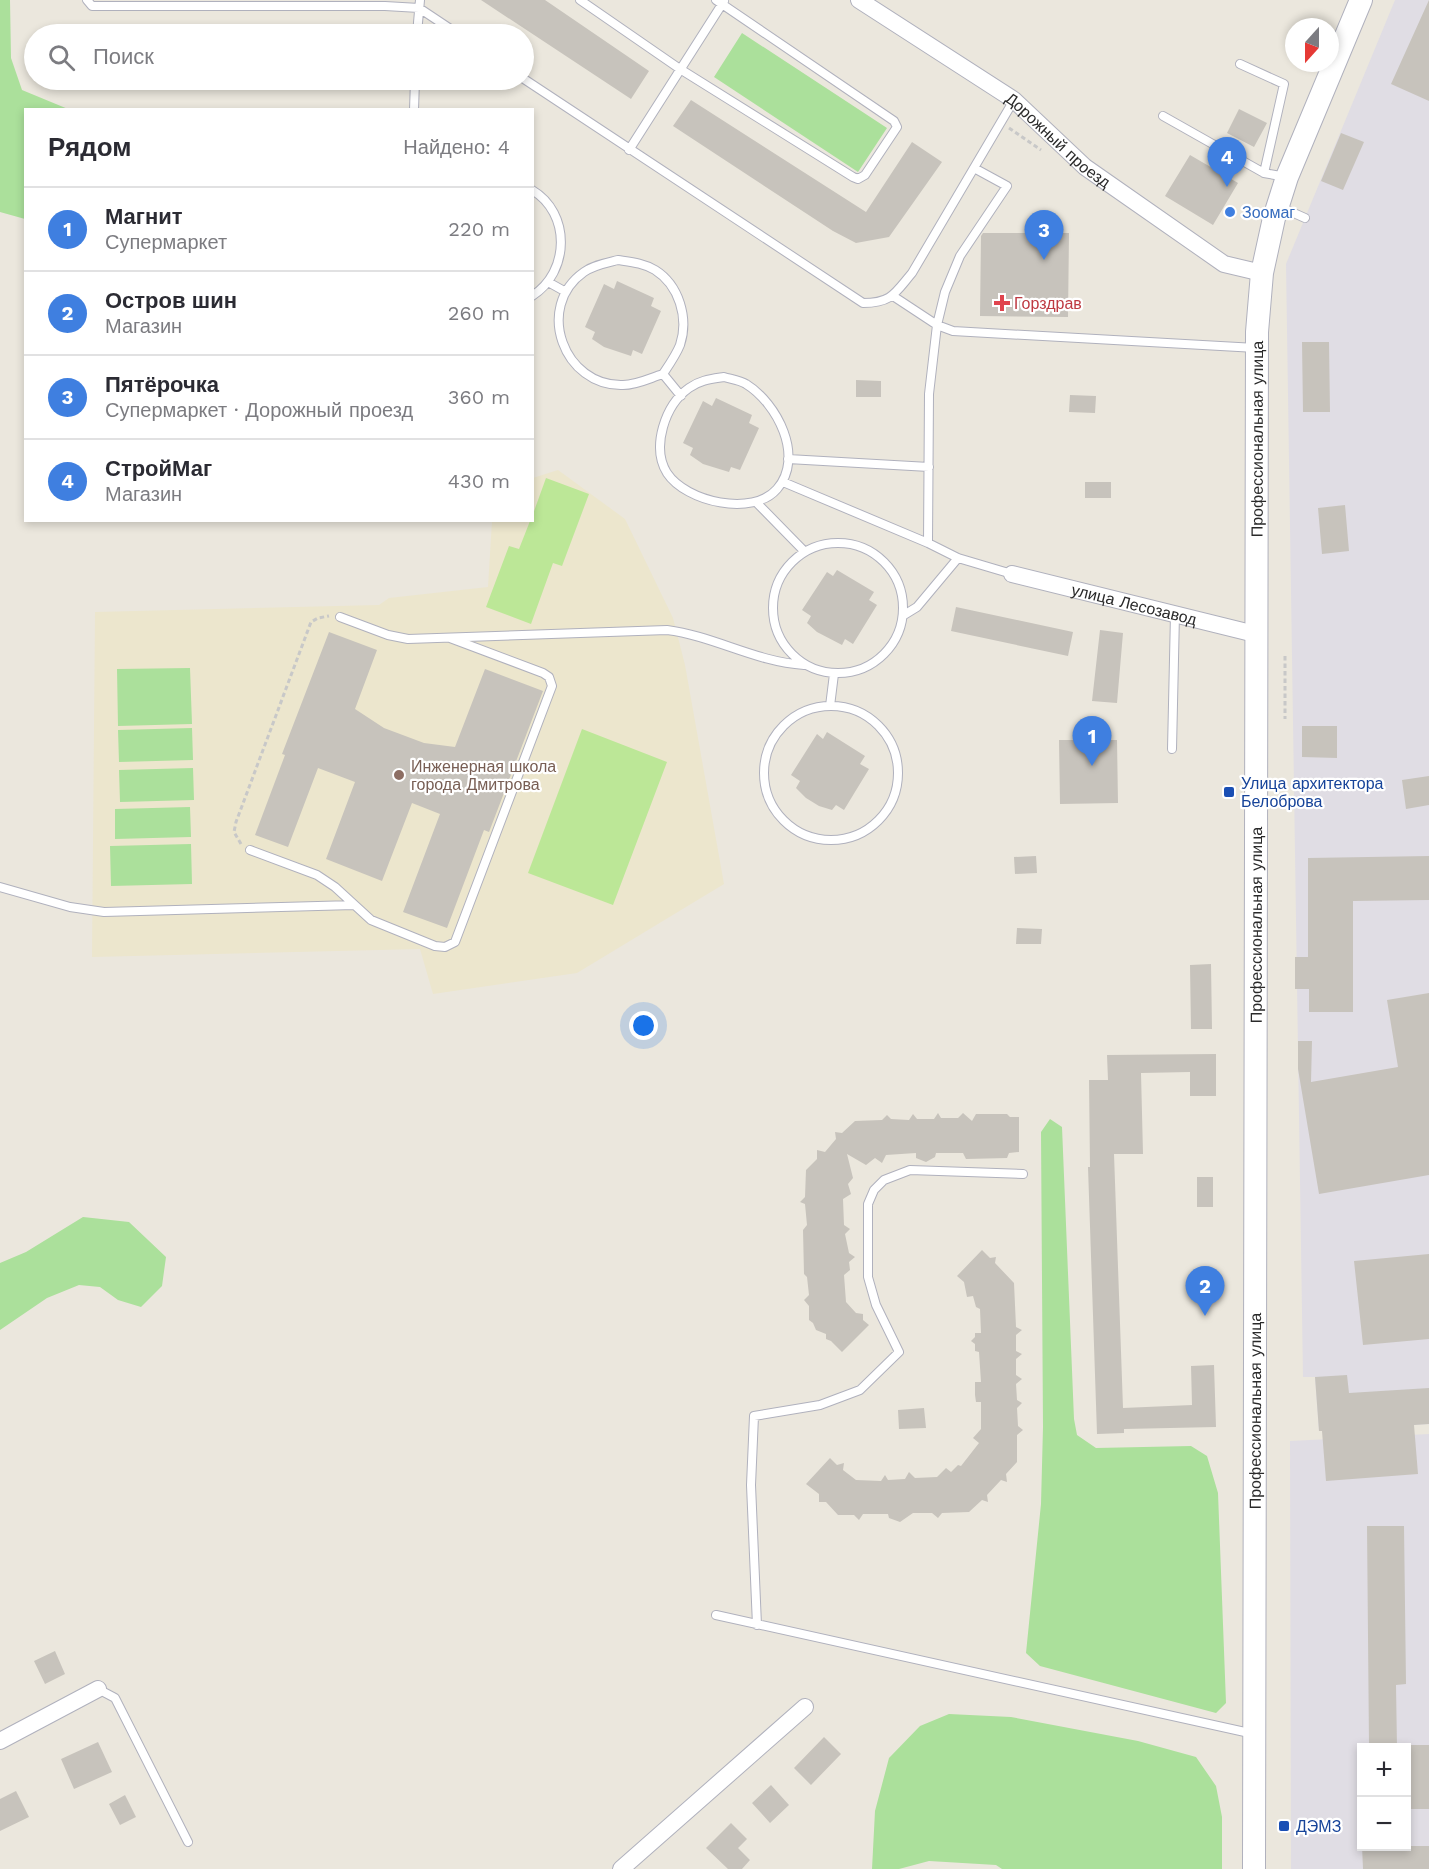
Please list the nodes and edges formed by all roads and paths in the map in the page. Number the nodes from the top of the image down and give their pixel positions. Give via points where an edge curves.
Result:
1 (87, 0) edge
2 (580, 0) edge
3 (859, 0) edge
4 (1361, 0) edge
5 (721, 1) edge
6 (188, 3) edge
7 (289, 3) edge
8 (385, 3) edge
9 (419, 4) edge
10 (418, 24) edge
11 (445, 24) edge
12 (1240, 63) dead end
13 (680, 69) junction
14 (534, 86) edge
15 (415, 90) edge
16 (1014, 100) junction
17 (414, 108) edge
18 (1163, 116) dead end
19 (629, 150) junction
20 (974, 168) junction
21 (1264, 173) junction
22 (1287, 177) junction
23 (534, 191) edge
24 (1278, 206) junction
25 (1305, 218) dead end
26 (1262, 273) junction
27 (548, 282) junction
28 (566, 292) junction
29 (534, 294) edge
30 (892, 296) junction
31 (937, 325) junction
32 (1257, 348) junction
33 (663, 374) junction
34 (681, 396) junction
35 (788, 459) junction
36 (929, 466) junction
37 (783, 482) junction
38 (757, 503) junction
39 (928, 543) junction
40 (805, 552) junction
41 (958, 558) junction
42 (1012, 574) joint
43 (1175, 614) junction
44 (904, 615) junction
45 (340, 617) joint
46 (1255, 634) junction
47 (450, 638) junction
48 (1285, 656) dead end
49 (804, 665) junction
50 (834, 674) junction
51 (830, 706) junction
52 (1285, 719) dead end
53 (1172, 749) dead end
54 (250, 850) joint
55 (0, 887) edge
56 (354, 905) junction
57 (1023, 1174) dead end
58 (716, 1615) dead end
59 (757, 1625) junction
60 (98, 1689) joint
61 (805, 1707) dead end
62 (1256, 1735) junction
63 (0, 1741) edge
64 (188, 1842) dead end
65 (621, 1869) edge
66 (1254, 1869) edge

1 - 6 lane via 92,6
2 - 13 lane
3 - 16 street, Дорожный проезд
4 - 22 main road, Профессиональная улица
5 - 13 lane
5 - 13 lane via 894,121 897,127 865,175 858,179
6 - 7 lane
7 - 8 lane
8 - 9 lane
9 - 10 lane
9 - 11 lane
12 - 21 lane via 1284,84
13 - 19 lane
14 - 19 lane
15 - 17 lane
16 - 20 lane
16 - 26 street, Дорожный проезд via 1085,167 1224,264
18 - 21 lane
19 - 30 lane via 863,303 879,303
20 - 30 lane via 912,273
20 - 31 lane via 1007,186 960,256
21 - 22 lane
22 - 24 main road, Профессиональная улица
23 - 27 lane via 555,213 562,238 558,264
24 - 25 lane
24 - 26 main road, Профессиональная улица
26 - 32 main road, Профессиональная улица
27 - 28 lane
27 - 29 lane
28 - 33 lane via 559,313 559,334 566,354 580,370 598,381 621,386
28 - 33 lane via 582,273 598,264 638,262 655,270 673,287 684,325 680,345
30 - 31 lane
31 - 32 lane via 953,331
31 - 36 lane via 929,393
32 - 46 main road, Профессиональная улица
33 - 34 lane
34 - 35 lane via 704,380 724,377 745,383 780,420
34 - 38 lane via 672,405 660,443 668,475 702,498 741,505
35 - 36 lane
35 - 37 lane
36 - 39 lane
37 - 38 lane via 772,495
37 - 39 lane
38 - 40 lane
39 - 41 lane
40 - 44 lane via 836,542 865,548 890,567 902,590
40 - 49 lane via 779,577 772,604 774,627 784,647
41 - 42 lane
41 - 44 lane via 917,608
42 - 43 street, улица Лесозавод
43 - 46 street, улица Лесозавод
43 - 53 lane
44 - 50 lane via 898,637 877,662 859,671
45 - 47 lane via 398,637
45 - 54 path via 325,616 311,622 236,822 237,841
46 - 62 main road, Профессиональная улица
47 - 49 lane via 667,630 782,663
47 - 56 lane via 543,673 551,681 551,690 455,942 435,946 376,923
48 - 52 path
49 - 50 lane
50 - 51 lane
51 - 51 lane via 815,707 789,719 769,745 763,768 771,805 784,822 804,836 818,840 842,840 873,827 892,802 899,776 893,744 876,722 856,710
54 - 56 lane via 324,879
55 - 56 lane via 70,907 104,912
57 - 59 lane via 910,1170 884,1180 874,1190 868,1204 868,1277 876,1305 899,1352 860,1390 820,1405 754,1416
58 - 59 lane
59 - 62 lane
60 - 63 street
60 - 64 lane via 115,1698
61 - 65 street
62 - 66 main road, Профессиональная улица

